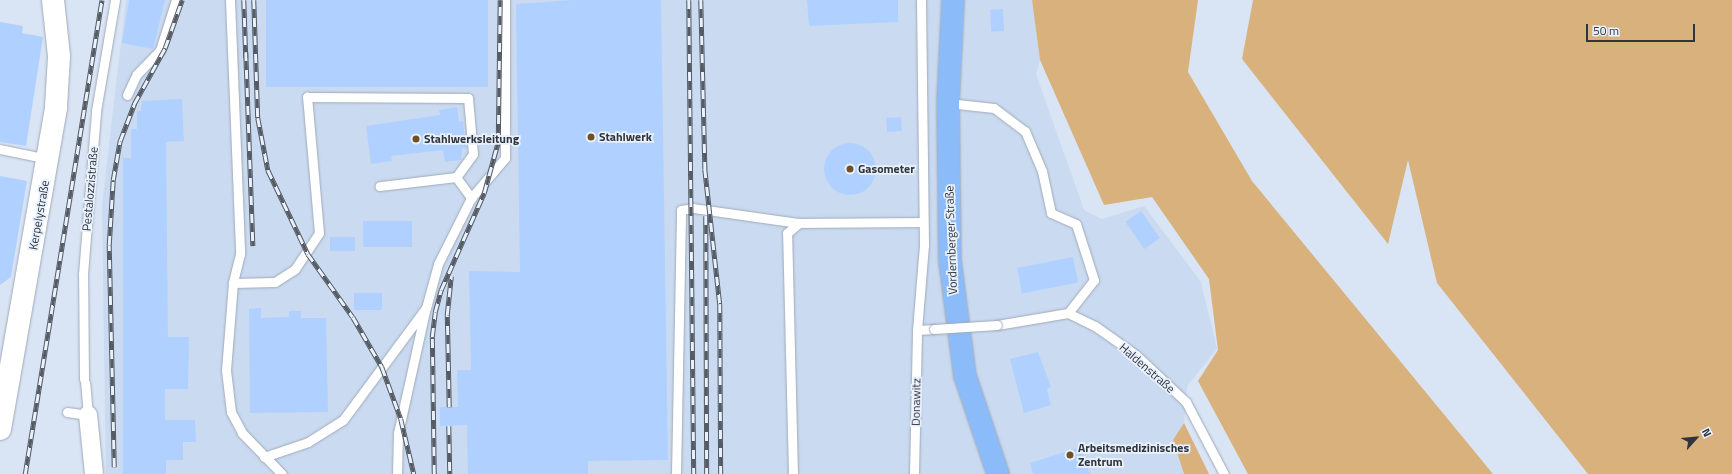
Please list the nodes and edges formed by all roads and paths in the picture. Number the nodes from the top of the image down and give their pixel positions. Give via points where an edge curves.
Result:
1 (53, 0) edge
2 (115, 0) edge
3 (176, 0) edge
4 (505, 0) edge
5 (922, 0) edge
6 (953, 0) edge
7 (228, 2) edge
8 (127, 95) dead end
9 (948, 103) junction
10 (0, 149) edge
11 (49, 159) junction
12 (456, 178) junction
13 (380, 186) dead end
14 (471, 198) junction
15 (923, 222) junction
16 (799, 224) junction
17 (233, 283) junction
18 (426, 308) junction
19 (1068, 312) junction
20 (917, 330) junction
21 (3, 398) edge
22 (67, 412) dead end
23 (88, 415) junction
24 (0, 429) edge
25 (264, 458) junction
26 (94, 474) edge
27 (282, 474) edge
28 (397, 474) edge
29 (676, 474) edge
30 (793, 474) edge
31 (914, 474) edge
32 (998, 474) edge
33 (1224, 474) edge

1 - 11 main road, Kerpelystraße via 59,56
2 - 23 lane, Pestalozzistraße via 96,111 83,274 84,381
3 - 8 lane via 160,50 138,74
4 - 14 lane via 505,158
5 - 15 lane, Donawitz
6 - 9 main road, Vordernberger Straße
7 - 17 lane via 240,254
9 - 19 lane via 994,108 1025,131 1042,171 1051,213 1076,224 1094,280
9 - 32 main road, Vordernberger Straße via 950,261 954,303 965,376
10 - 11 lane
11 - 21 main road, Kerpelystraße
12 - 13 lane
12 - 14 lane
12 - 17 lane via 473,154 468,98 307,97 319,233 299,264 275,282
14 - 18 lane via 438,264
15 - 16 lane
15 - 20 lane, Donawitz
16 - 29 lane via 693,208 681,210
16 - 30 lane via 786,233
17 - 25 lane via 226,370 231,412 242,434
18 - 25 lane via 343,420 308,442
18 - 28 lane via 398,432
19 - 20 lane, bridge via 998,325
19 - 33 lane, Haldenstraße via 1095,326 1136,354 1186,402
20 - 31 lane, Donawitz
21 - 24 main road, Kerpelystraße
22 - 23 lane
23 - 26 street, Pestalozzistraße
25 - 27 lane

